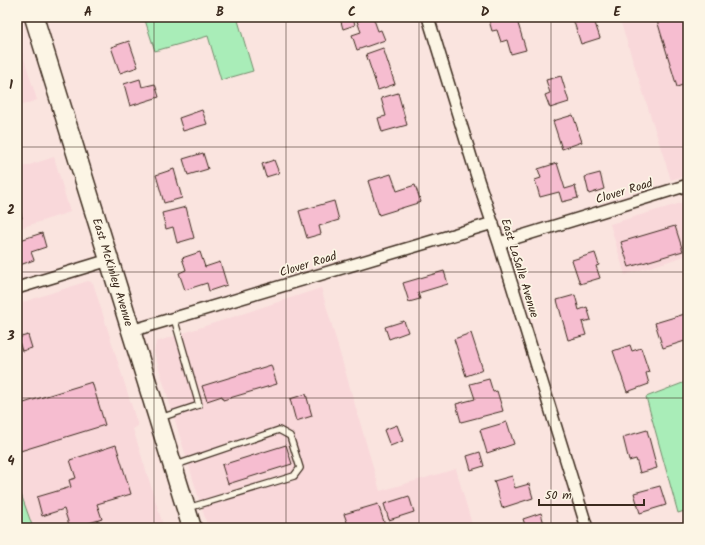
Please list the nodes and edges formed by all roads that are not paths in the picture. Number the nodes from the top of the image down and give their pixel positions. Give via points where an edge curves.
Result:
1 (34, 17) edge
2 (428, 17) edge
3 (688, 184) edge
4 (493, 223) junction
5 (499, 243) junction
6 (109, 260) junction
7 (17, 288) edge
8 (174, 318) junction
9 (131, 331) junction
10 (158, 419) junction
11 (172, 466) junction
12 (186, 509) junction
13 (192, 528) edge
14 (587, 528) edge

1 - 6 main road, East McKinley Avenue
2 - 4 street, East LaSalle Avenue
3 - 5 street, Clover Road
4 - 5 street, East LaSalle Avenue
4 - 8 street, Clover Road
5 - 14 street, East LaSalle Avenue
6 - 7 street
6 - 9 main road, East McKinley Avenue
8 - 9 street, Clover Road
8 - 10 lane via 199,405
9 - 10 main road, East McKinley Avenue
10 - 11 main road, East McKinley Avenue
11 - 12 main road, East McKinley Avenue
11 - 12 lane via 279,430 290,436 300,468 294,476
12 - 13 main road, East McKinley Avenue

